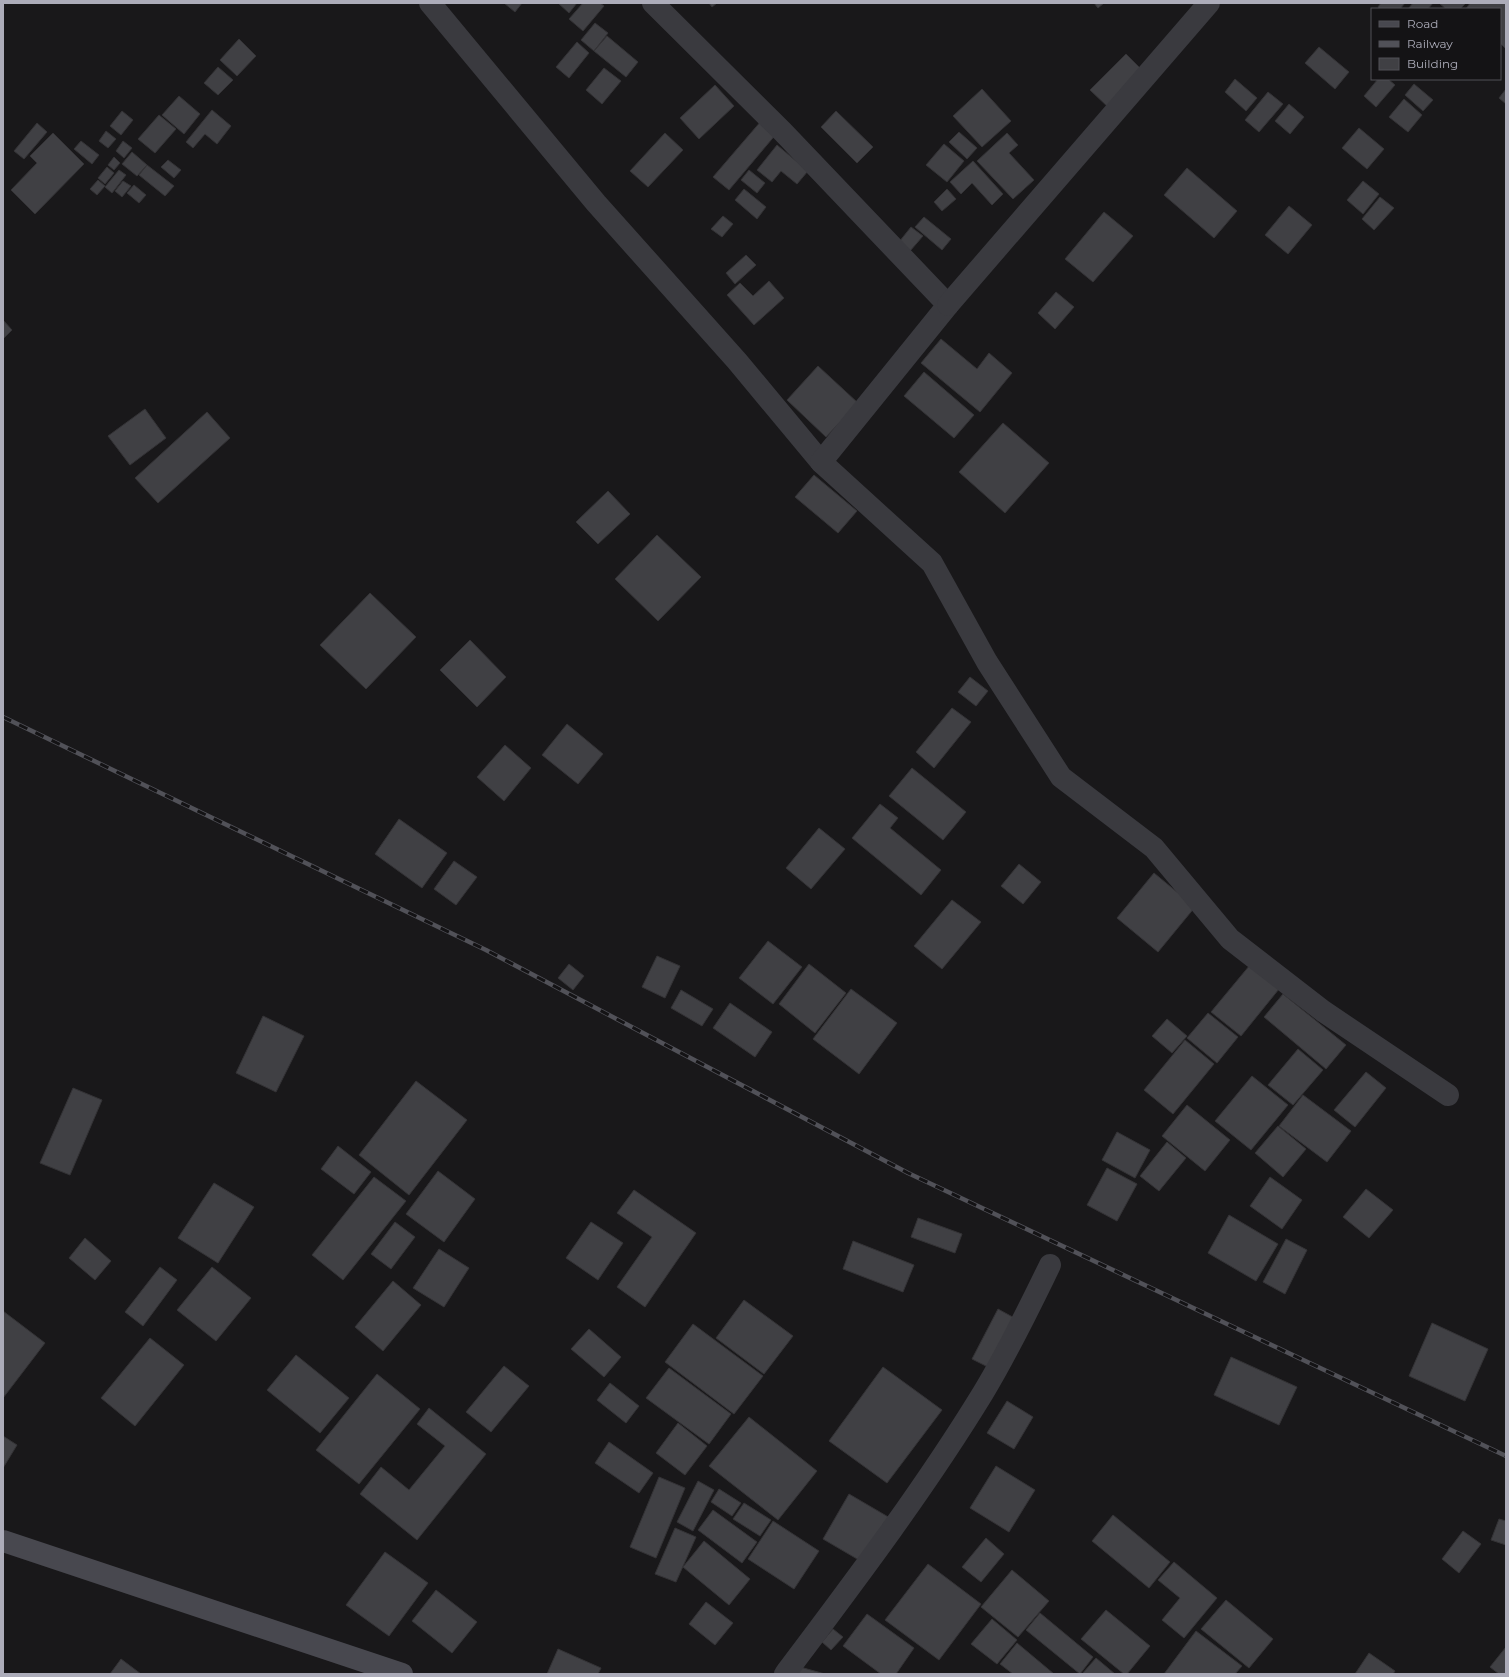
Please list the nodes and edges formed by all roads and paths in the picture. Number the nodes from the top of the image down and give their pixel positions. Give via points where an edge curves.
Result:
1 (430, 3) edge
2 (653, 3) edge
3 (1209, 3) edge
4 (948, 305) junction
5 (821, 462) junction
6 (1448, 1095) dead end
7 (1050, 1265) dead end
8 (3, 1541) edge
9 (402, 1674) edge
10 (785, 1674) edge

1 - 5 street via 596,204 736,361
2 - 4 street via 783,132
3 - 4 street
4 - 5 street
5 - 6 street via 932,563 987,662 1061,777 1154,848 1230,939 1323,1011
7 - 10 street via 983,1393 919,1492 866,1568
8 - 9 street

